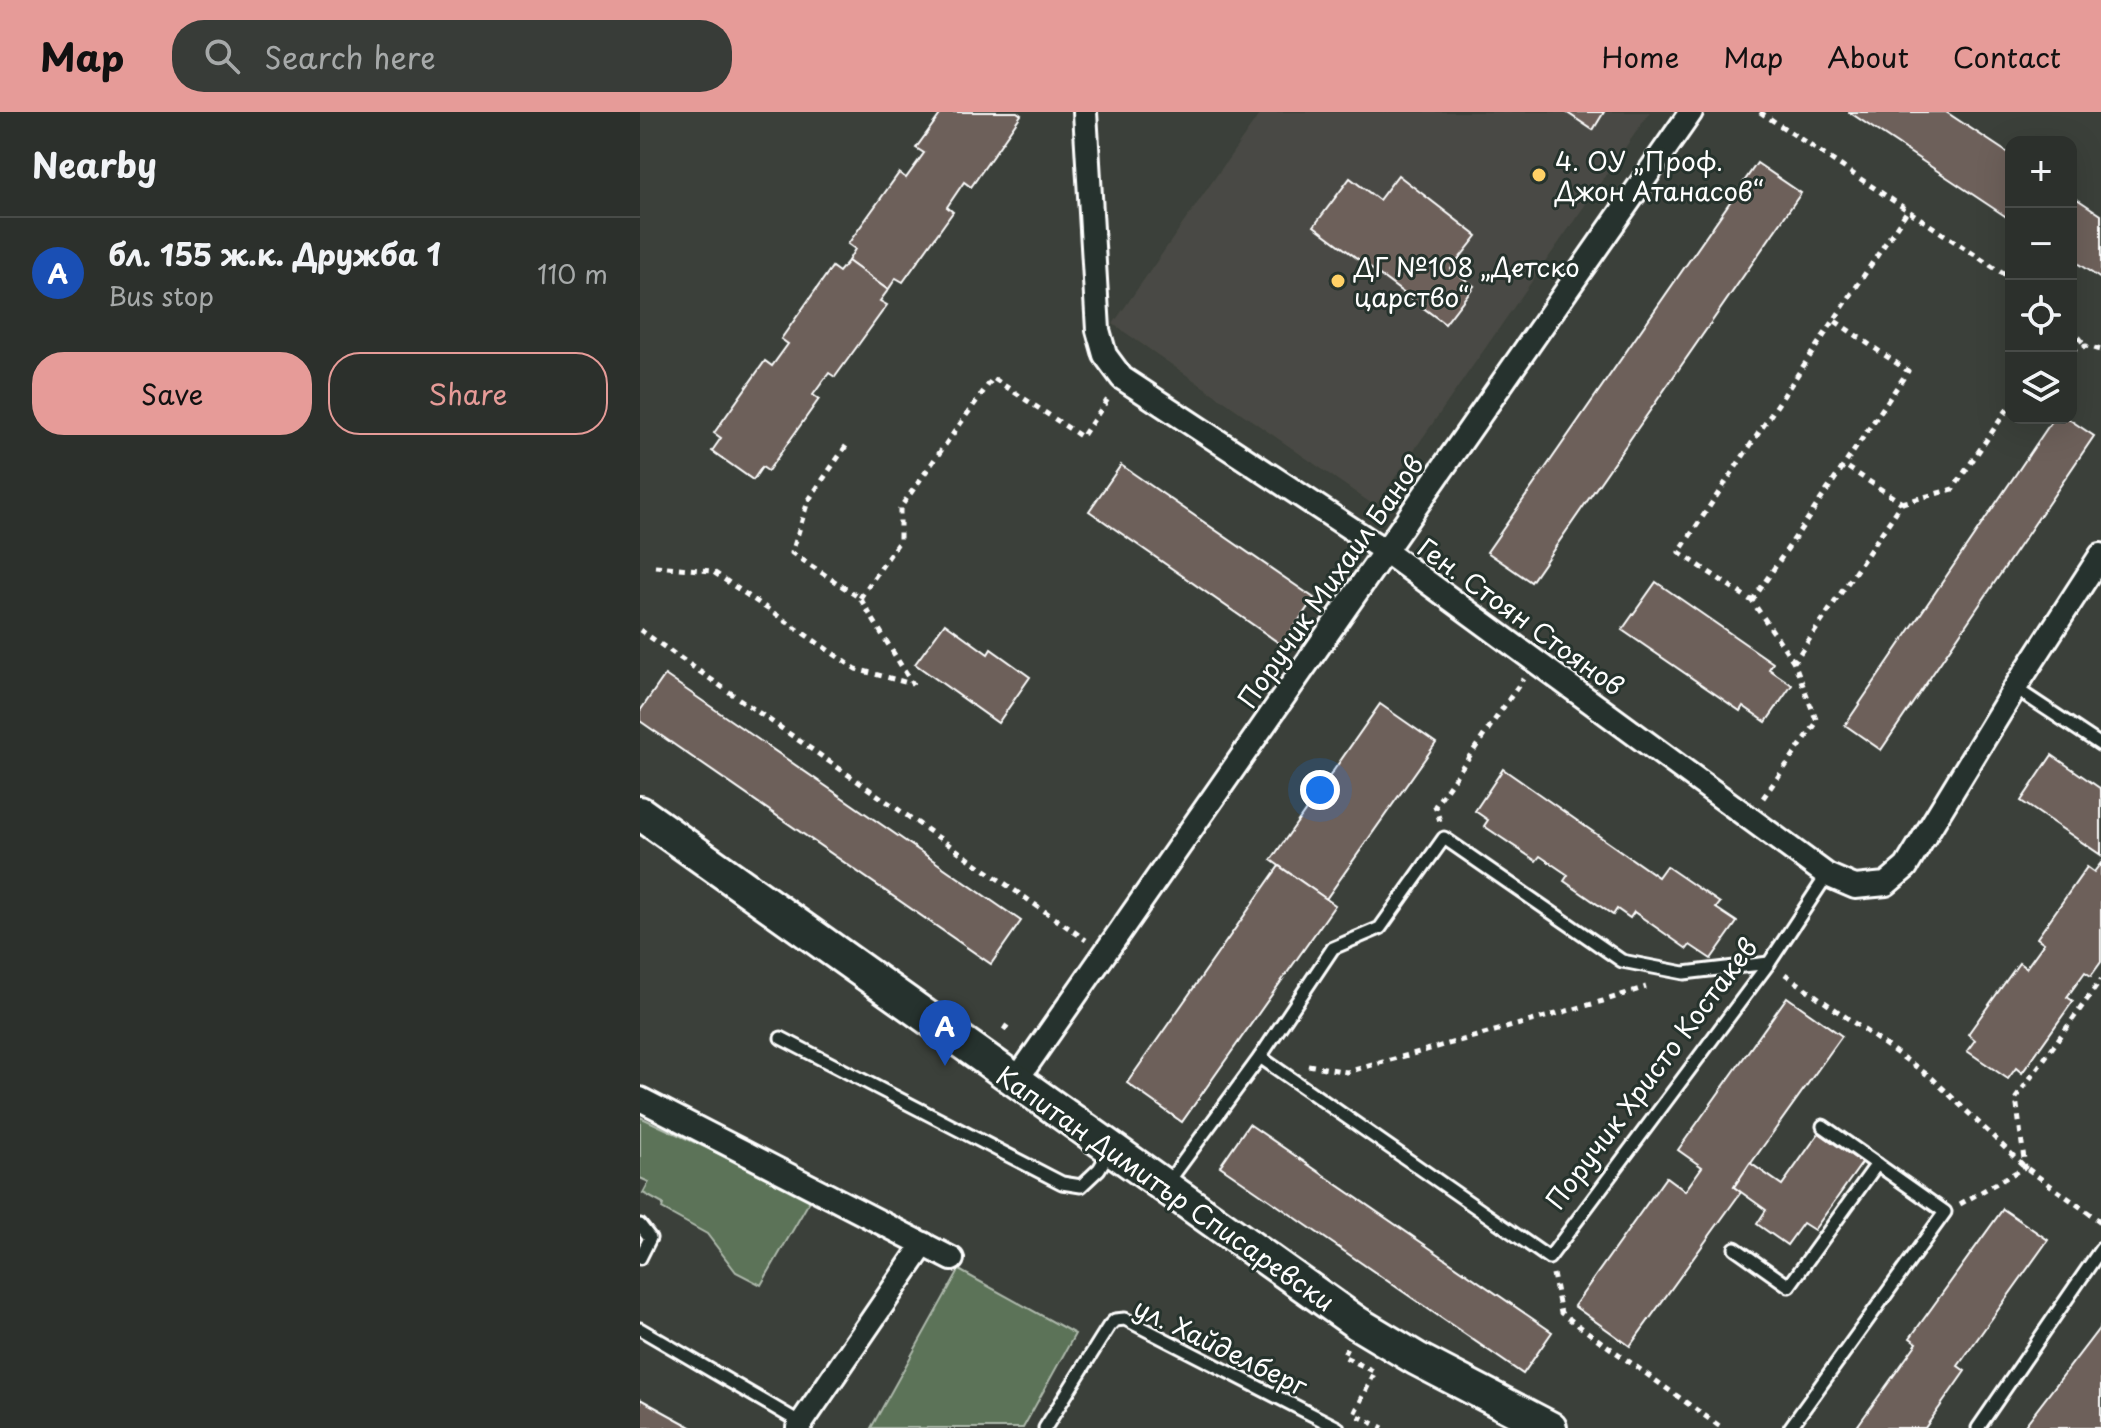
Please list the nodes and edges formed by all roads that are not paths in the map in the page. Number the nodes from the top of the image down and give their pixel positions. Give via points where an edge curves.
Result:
1 (1085, 112) edge
2 (1691, 112) edge
3 (1385, 551) junction
4 (2101, 555) edge
5 (2015, 688) junction
6 (2101, 745) edge
7 (640, 813) edge
8 (1827, 875) junction
9 (1769, 963) junction
10 (781, 1038) dead end
11 (1260, 1057) junction
12 (1015, 1082) junction
13 (640, 1099) edge
14 (1823, 1126) dead end
15 (1111, 1149) junction
16 (1877, 1164) junction
17 (1165, 1186) junction
18 (640, 1225) edge
19 (924, 1244) junction
20 (1735, 1248) dead end
21 (2101, 1249) edge
22 (640, 1258) edge
23 (952, 1259) dead end
24 (640, 1329) edge
25 (799, 1426) edge
26 (1045, 1428) edge
27 (1338, 1428) edge
28 (1550, 1428) edge
29 (1790, 1428) edge
30 (1978, 1428) edge

1 - 3 street, Ген. Стоян Стоянов via 1098,330 1105,355 1122,378
2 - 3 street, Поручик Михаил Банов
3 - 8 street, Ген. Стоян Стоянов
3 - 12 street, Поручик Михаил Банов
4 - 5 street
5 - 6 lane
5 - 8 street via 1906,867 1886,884 1855,887
7 - 12 street, Капитан Димитър Списаревски
8 - 9 lane, Поручик Христо Костакев
9 - 11 lane via 1684,973 1622,961 1444,838 1380,928 1333,948
9 - 11 lane, Поручик Христо Костакев via 1549,1258
10 - 15 lane via 1062,1183 1081,1186
11 - 17 lane
12 - 15 street, Капитан Димитър Списаревски
13 - 19 street
14 - 16 lane
15 - 17 street, Капитан Димитър Списаревски
16 - 20 lane via 1789,1286
16 - 29 lane via 1945,1212
17 - 28 street, Капитан Димитър Списаревски via 1357,1323
18 - 22 lane via 650,1238
19 - 23 street
19 - 25 street
21 - 30 lane
24 - 25 lane
26 - 27 lane, ул. Хайделберг via 1109,1326 1125,1319

